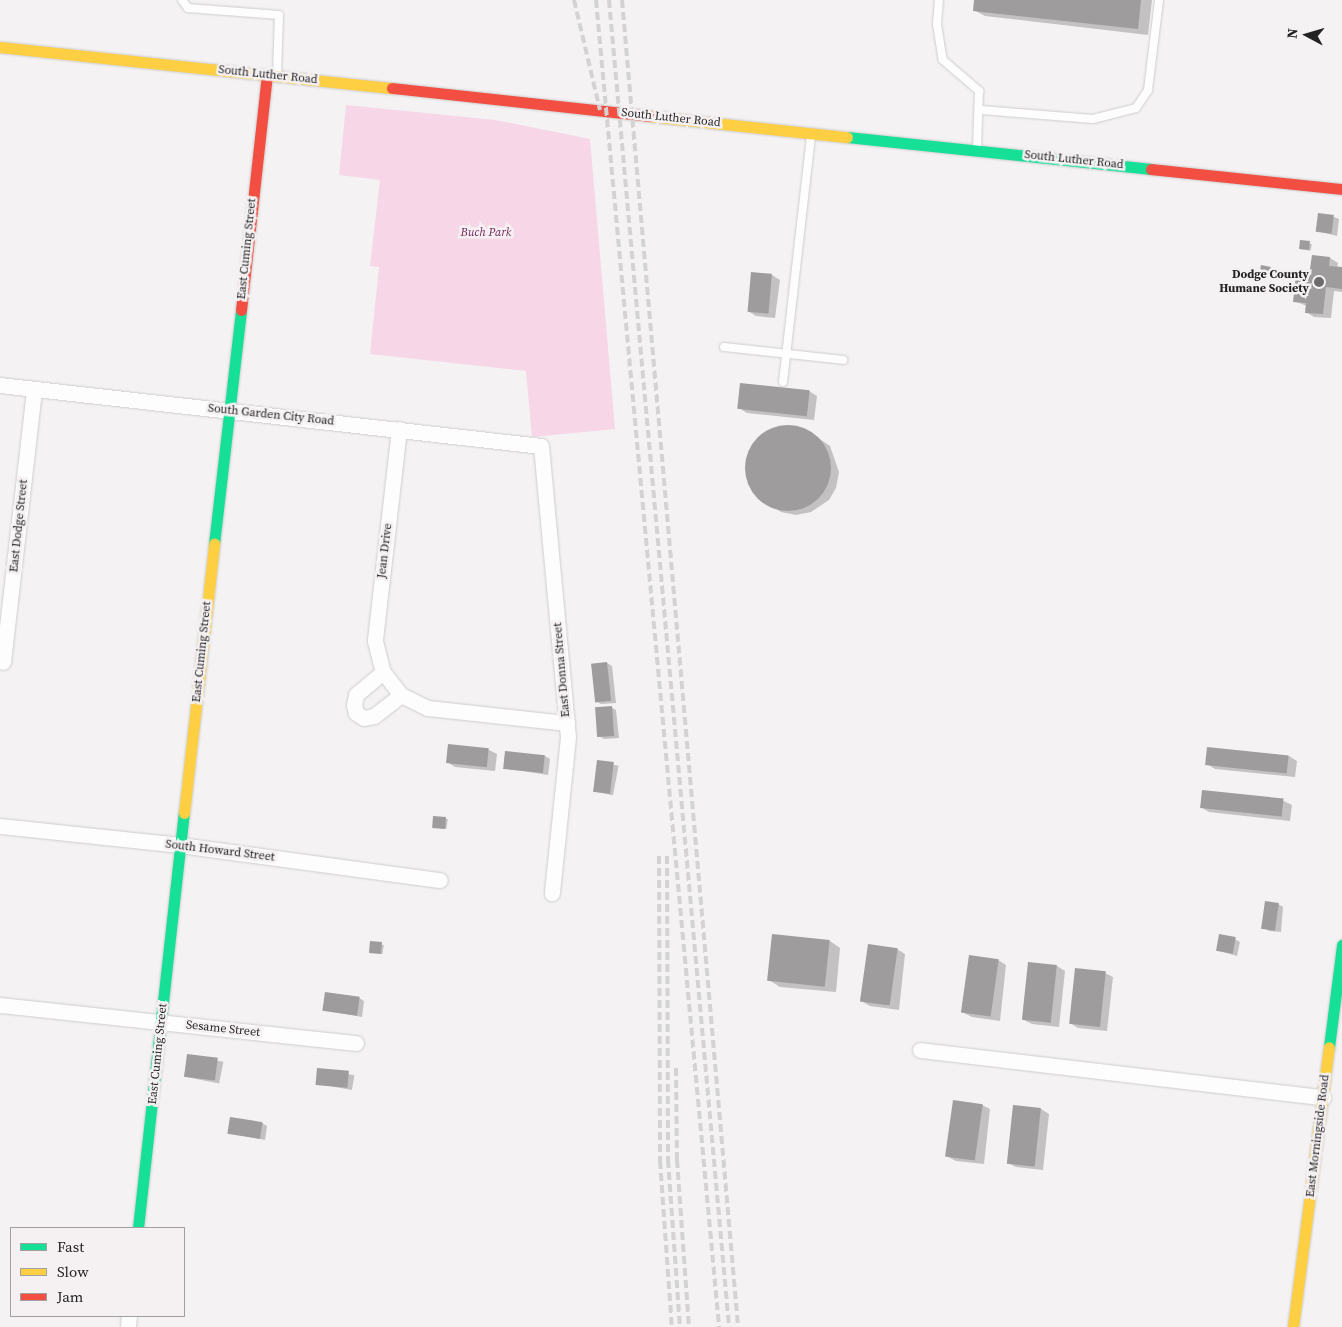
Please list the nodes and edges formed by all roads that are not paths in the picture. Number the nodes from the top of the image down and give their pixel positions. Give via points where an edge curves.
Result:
1 (182, 0) edge
2 (939, 0) edge
3 (1158, 0) edge
4 (0, 47) edge
5 (272, 76) junction
6 (981, 110) junction
7 (812, 132) junction
8 (977, 150) junction
9 (1342, 189) edge
10 (724, 347) dead end
11 (787, 354) junction
12 (844, 360) dead end
13 (784, 382) dead end
14 (0, 385) edge
15 (34, 389) junction
16 (229, 410) junction
17 (399, 429) junction
18 (541, 446) joint
19 (3, 662) dead end
20 (383, 672) junction
21 (401, 694) junction
22 (566, 723) junction
23 (0, 826) edge
24 (180, 846) junction
25 (440, 880) dead end
26 (552, 893) dead end
27 (1341, 955) edge
28 (1340, 983) edge
29 (0, 1005) edge
30 (161, 1022) junction
31 (356, 1043) dead end
32 (920, 1050) dead end
33 (1323, 1097) junction
34 (138, 1227) edge
35 (1293, 1327) edge

1 - 5 lane via 188,8 279,15
2 - 6 lane via 937,24 943,60 979,91
3 - 6 lane via 1148,90 1136,108 1093,119
4 - 5 street, South Luther Road
5 - 7 street, South Luther Road
5 - 16 street, East Cuming Street
6 - 8 lane
7 - 8 street, South Luther Road
7 - 11 lane
8 - 9 street, South Luther Road
10 - 11 lane
11 - 12 lane
11 - 13 lane
14 - 15 street, South Garden City Road
15 - 16 street, South Garden City Road
15 - 19 street, East Dodge Street
16 - 17 street, South Garden City Road
16 - 24 street, East Cuming Street
17 - 18 street, South Garden City Road
17 - 20 street, Jean Drive via 375,641
18 - 22 street, East Donna Street
20 - 21 street, Jean Drive
20 - 21 street via 356,695 356,713 364,718 374,716
21 - 22 street, Jean Drive via 417,705 439,711
22 - 26 street, East Donna Street via 566,773
23 - 24 street, South Howard Street
24 - 25 street, South Howard Street
24 - 30 street, East Cuming Street
27 - 28 street, East Morningside Road
28 - 33 street, East Morningside Road
29 - 30 street, Sesame Street
30 - 31 street, Sesame Street
30 - 34 street, East Cuming Street
32 - 33 street
33 - 35 street, East Morningside Road

